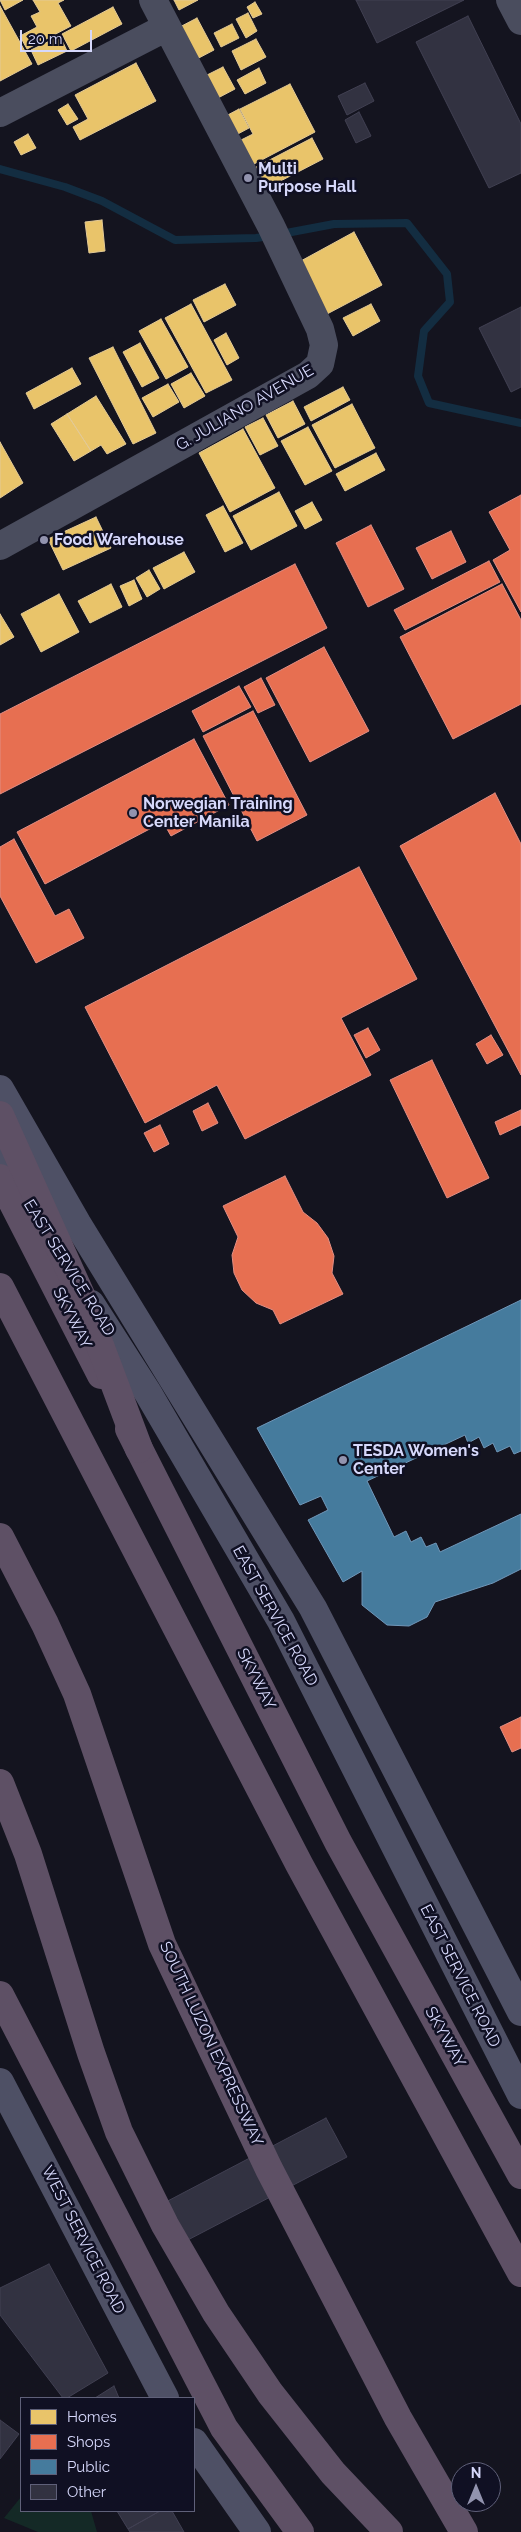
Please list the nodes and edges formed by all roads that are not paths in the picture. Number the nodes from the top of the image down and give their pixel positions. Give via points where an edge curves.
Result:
1 (153, 0) edge
2 (510, 0) edge
3 (521, 21) edge
4 (167, 27) junction
5 (0, 113) edge
6 (0, 546) edge
7 (0, 1089) edge
8 (0, 1115) edge
9 (0, 1153) edge
10 (0, 1178) edge
11 (0, 1287) edge
12 (174, 1380) junction
13 (148, 1393) junction
14 (139, 1449) junction
15 (0, 1537) edge
16 (0, 1784) edge
17 (0, 1995) edge
18 (521, 2012) edge
19 (0, 2082) edge
20 (521, 2095) edge
21 (521, 2175) edge
22 (521, 2273) edge
23 (164, 2397) edge
24 (195, 2443) edge
25 (257, 2532) edge
26 (300, 2532) edge
27 (389, 2532) edge
28 (464, 2532) edge

1 - 4 street, G. JULIANO AVENUE
2 - 3 street
4 - 5 street
4 - 6 street, G. JULIANO AVENUE via 271,226 320,329 324,345 320,364 308,375
7 - 12 main road, EAST SERVICE ROAD via 77,1223
8 - 14 highway, bridge via 81,1295
9 - 13 main road, EAST SERVICE ROAD via 52,1243
10 - 14 highway, SKYWAY, bridge
11 - 22 highway via 299,1864
12 - 13 main road
12 - 18 main road, EAST SERVICE ROAD via 313,1608
13 - 20 main road, EAST SERVICE ROAD via 281,1621
14 - 21 highway, SKYWAY via 338,1842
15 - 28 highway, SOUTH LUZON EXPRESSWAY via 77,1694 162,1944 269,2170 398,2418
16 - 27 highway via 28,1854 119,2132 165,2225 216,2313 270,2393 333,2472
17 - 26 highway via 224,2428
19 - 23 main road, WEST SERVICE ROAD
24 - 25 main road

